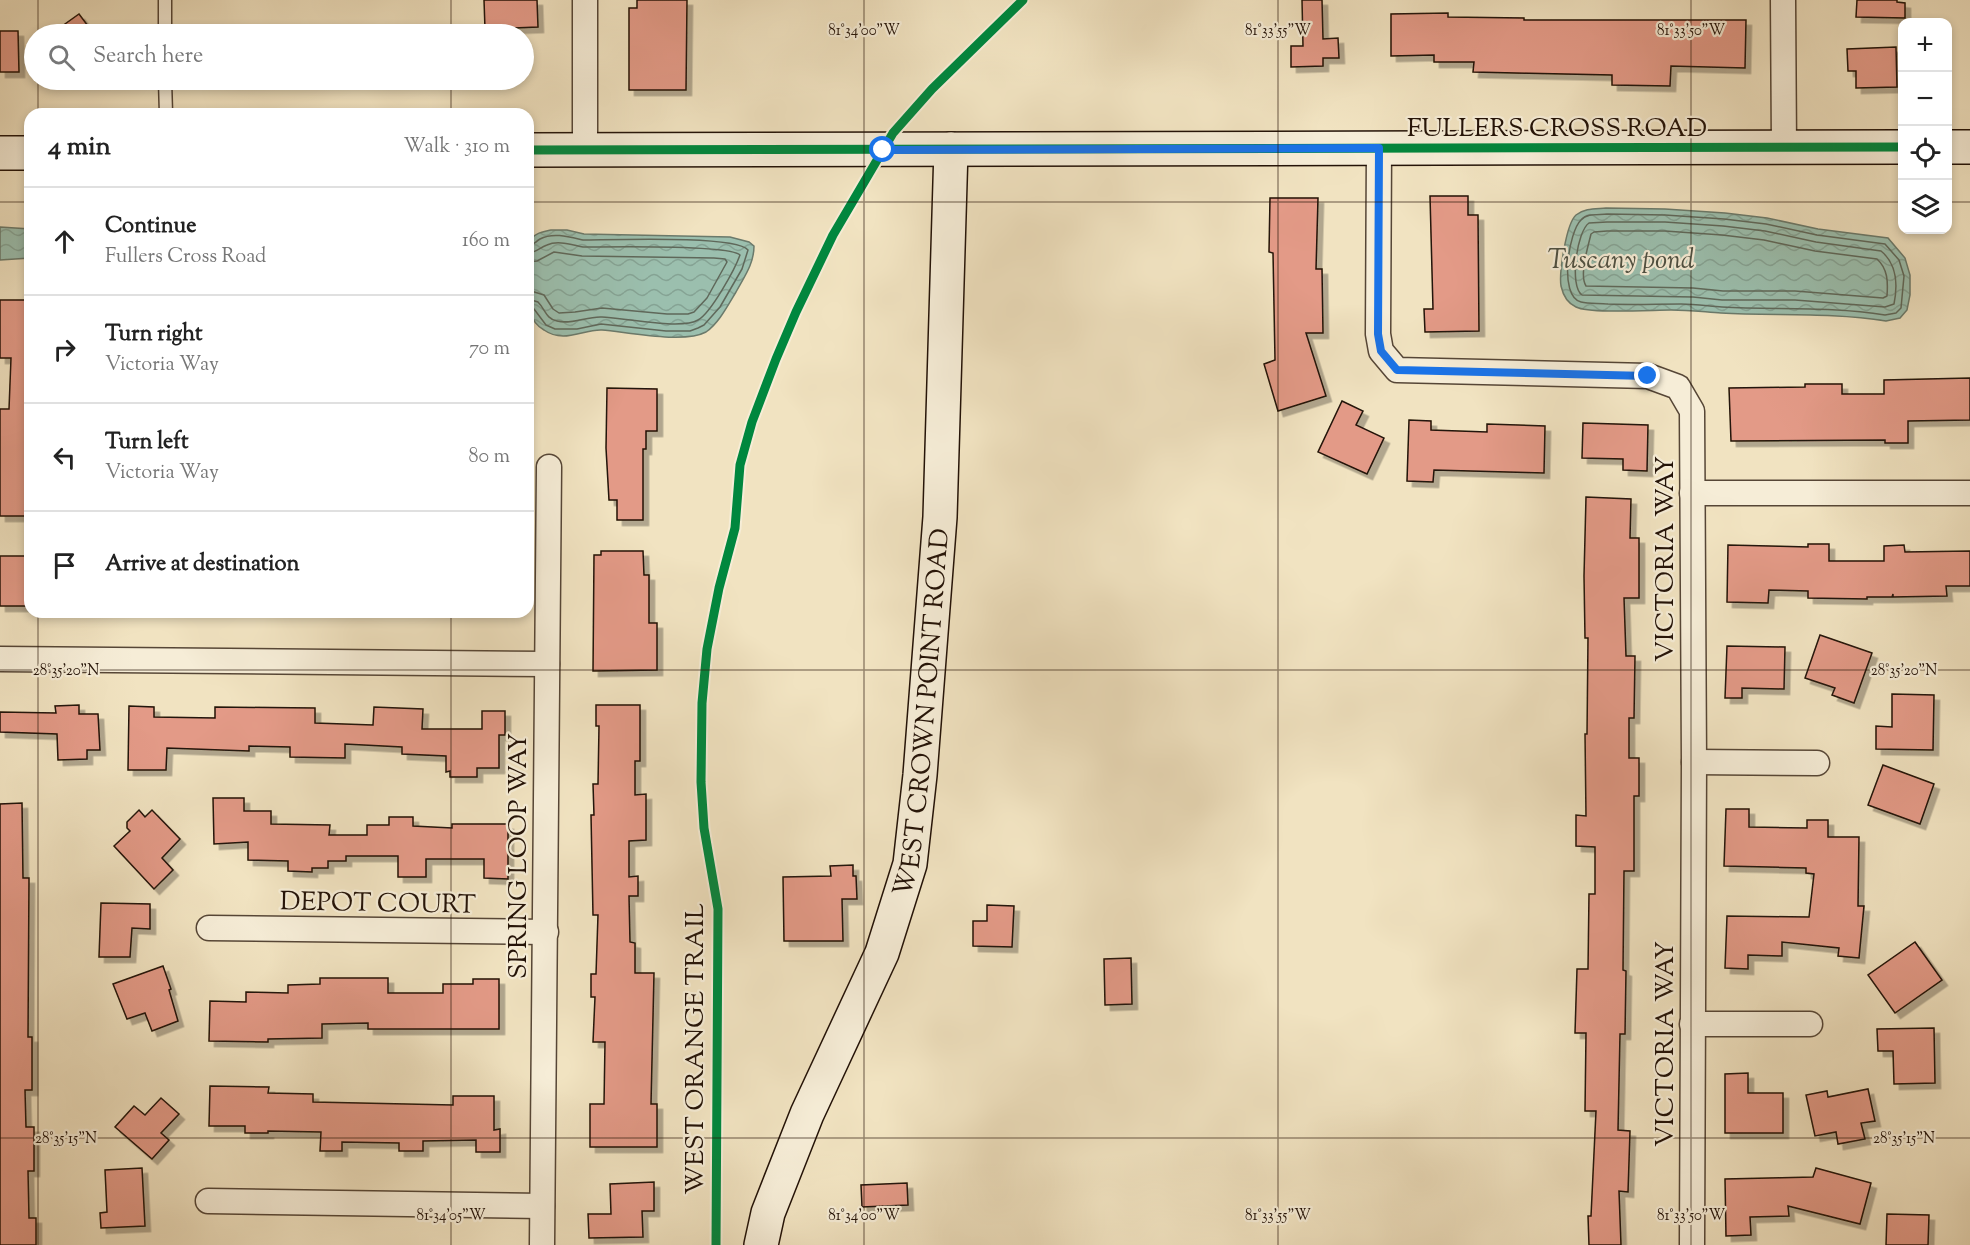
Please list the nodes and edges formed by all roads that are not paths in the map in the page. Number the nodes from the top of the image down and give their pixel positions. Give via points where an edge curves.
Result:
1 (165, 0) edge
2 (585, 0) edge
3 (1783, 0) edge
4 (165, 24) edge
5 (165, 90) edge
6 (166, 108) edge
7 (1784, 147) junction
8 (1898, 147) edge
9 (1952, 147) edge
10 (1970, 147) edge
11 (1379, 148) junction
12 (951, 149) junction
13 (534, 150) edge
14 (585, 151) junction
15 (0, 153) edge
16 (24, 153) edge
17 (549, 466) dead end
18 (1970, 493) edge
19 (1692, 494) junction
20 (0, 659) edge
21 (547, 664) junction
22 (1694, 762) junction
23 (1816, 762) dead end
24 (209, 928) dead end
25 (546, 932) junction
26 (1692, 1024) junction
27 (1810, 1024) dead end
28 (208, 1201) dead end
29 (542, 1206) junction
30 (542, 1245) edge
31 (761, 1245) edge
32 (1692, 1245) edge

1 - 4 lane
2 - 14 street
3 - 7 street
5 - 6 lane
7 - 8 street, FULLERS CROSS ROAD
7 - 11 street, FULLERS CROSS ROAD
9 - 10 street
11 - 12 street, FULLERS CROSS ROAD
11 - 19 street, VICTORIA WAY via 1378,334 1381,351 1397,370 1648,376 1678,387 1692,411
12 - 14 street, FULLERS CROSS ROAD
12 - 31 street, WEST CROWN POINT ROAD via 940,517 910,864 882,953 807,1114 768,1213
13 - 14 street, FULLERS CROSS ROAD
15 - 16 street
17 - 21 street, SPRING LOOP WAY
18 - 19 street
19 - 22 street, VICTORIA WAY
20 - 21 street
21 - 25 street, SPRING LOOP WAY
22 - 23 street
22 - 26 street, VICTORIA WAY
24 - 25 street, DEPOT COURT
25 - 29 street, SPRING LOOP WAY
26 - 27 street
26 - 32 street, VICTORIA WAY
28 - 29 street
29 - 30 street, SPRING LOOP WAY

